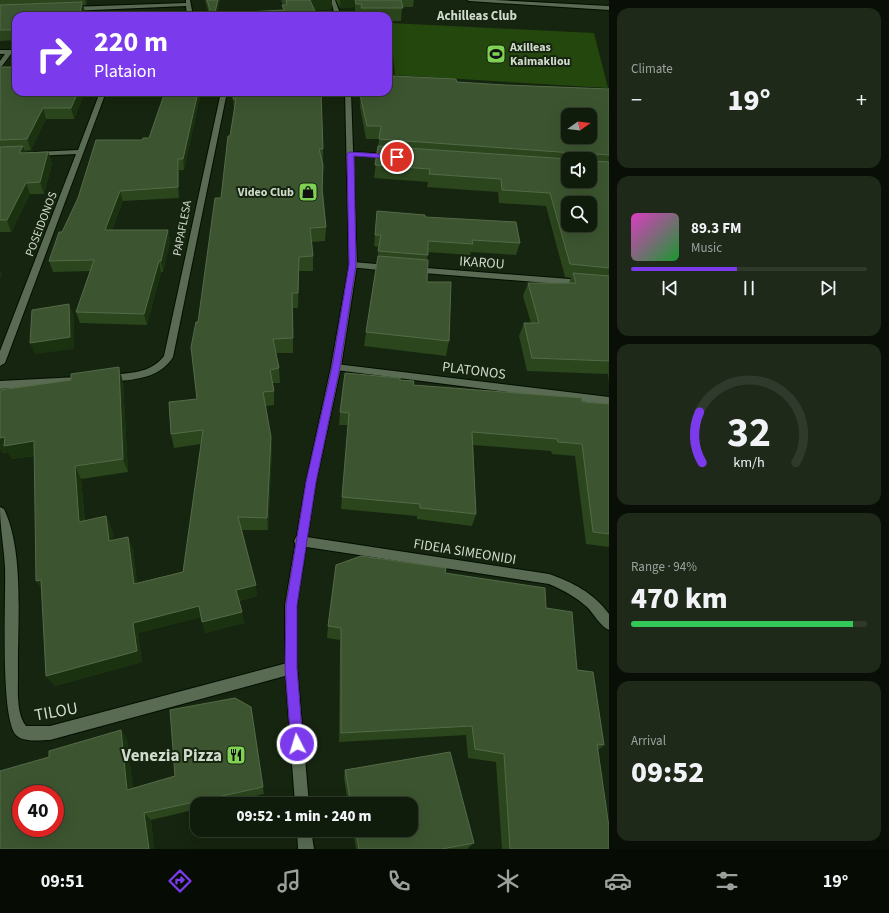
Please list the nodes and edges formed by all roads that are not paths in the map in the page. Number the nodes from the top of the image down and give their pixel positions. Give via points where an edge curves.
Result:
1 (333, 0) edge
2 (469, 0) edge
3 (188, 2) edge
4 (609, 8) edge
5 (62, 9) edge
6 (189, 12) edge
7 (337, 12) edge
8 (0, 52) edge
9 (8, 52) junction
10 (12, 52) edge
11 (0, 65) edge
12 (101, 96) edge
13 (223, 96) edge
14 (348, 96) edge
15 (79, 152) junction
16 (26, 154) edge
17 (350, 154) junction
18 (397, 157) edge
19 (352, 265) junction
20 (609, 285) edge
21 (0, 363) edge
22 (336, 367) junction
23 (101, 378) edge
24 (86, 379) edge
25 (0, 385) edge
26 (609, 401) edge
27 (0, 512) edge
28 (300, 541) junction
29 (609, 624) edge
30 (3, 633) edge
31 (291, 668) junction
32 (301, 797) edge
33 (305, 837) edge
34 (306, 849) edge

1 - 7 street
2 - 4 street
3 - 5 street
3 - 6 street
8 - 9 street
9 - 10 street
9 - 11 street
12 - 15 street, POSEIDONOS
13 - 23 street, PAPAFLESA via 170,351 160,367 153,372
14 - 17 street
15 - 16 street
15 - 21 street, POSEIDONOS
17 - 18 street
17 - 19 street
19 - 20 street, IKAROU
19 - 22 street
22 - 26 street, PLATONOS
22 - 28 street
24 - 25 street
27 - 30 street, TILOU via 7,532 9,549
28 - 29 street, FIDEIA SIMEONIDI via 549,580 567,586 589,600
28 - 31 street via 291,605
30 - 31 street, TILOU via 8,708 12,721 21,731 34,734 50,732
31 - 32 street
33 - 34 street

